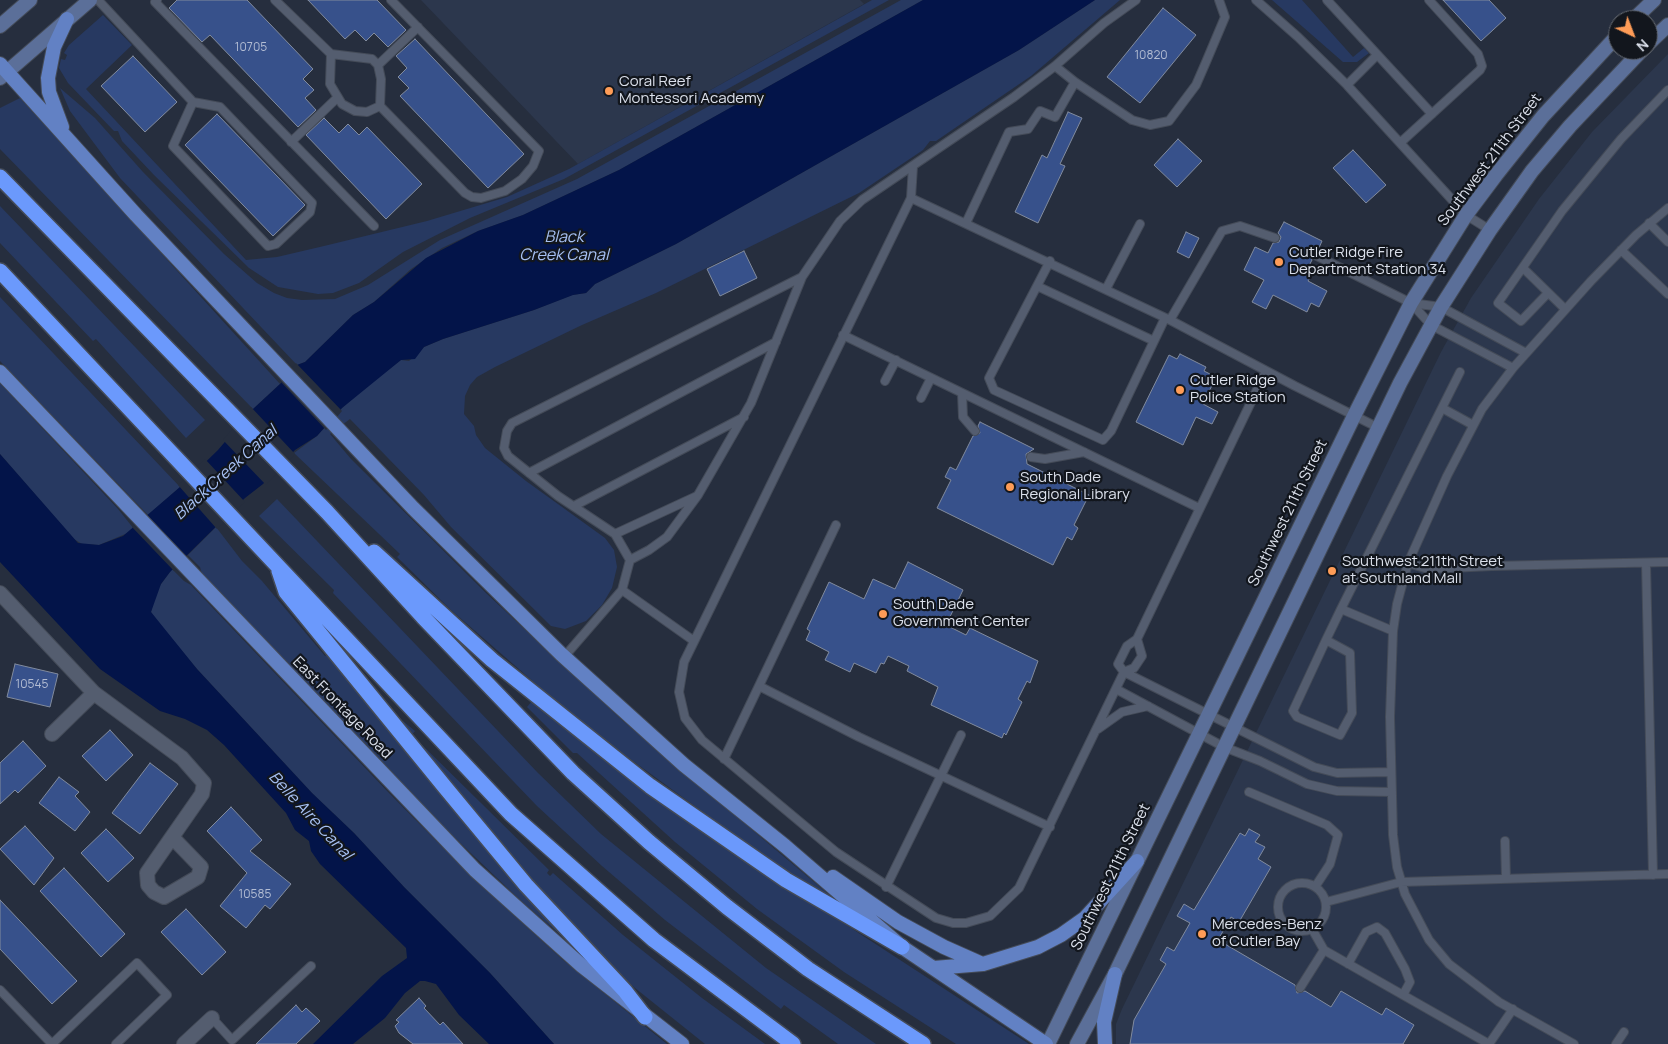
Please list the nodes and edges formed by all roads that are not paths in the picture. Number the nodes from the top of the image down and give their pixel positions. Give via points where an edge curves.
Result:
1 (30, 0) edge
2 (90, 0) edge
3 (98, 0) edge
4 (156, 0) edge
5 (275, 0) edge
6 (391, 0) edge
7 (1136, 0) edge
8 (1219, 0) edge
9 (1256, 0) edge
10 (1327, 0) edge
11 (1428, 0) edge
12 (1654, 0) edge
13 (1644, 10) edge
14 (67, 19) junction
15 (1668, 25) edge
16 (0, 26) edge
17 (418, 27) junction
18 (1658, 34) edge
19 (1608, 46) edge
20 (331, 54) junction
21 (1377, 55) junction
22 (1633, 60) edge
23 (378, 65) junction
24 (1055, 66) junction
25 (2, 71) edge
26 (1075, 82) junction
27 (1347, 85) junction
28 (1668, 90) edge
29 (337, 98) junction
30 (193, 102) junction
31 (380, 106) junction
32 (1432, 114) junction
33 (64, 133) junction
34 (291, 142) junction
35 (1400, 143) junction
36 (913, 166) junction
37 (0, 177) edge
38 (911, 198) junction
39 (1668, 208) edge
40 (1466, 215) junction
41 (1649, 223) junction
42 (966, 224) junction
43 (1140, 224) dead end
44 (374, 226) dead end
45 (1490, 230) junction
46 (1275, 238) dead end
47 (1668, 242) edge
48 (1621, 250) junction
49 (1315, 256) dead end
50 (1050, 262) junction
51 (1523, 268) junction
52 (0, 271) edge
53 (802, 277) junction
54 (1037, 286) junction
55 (1106, 289) junction
56 (1548, 294) junction
57 (1668, 294) edge
58 (1411, 303) junction
59 (1441, 307) junction
60 (1565, 309) junction
61 (1168, 319) junction
62 (1431, 324) junction
63 (843, 335) junction
64 (1154, 341) junction
65 (776, 342) junction
66 (1526, 353) junction
67 (896, 360) junction
68 (1513, 368) junction
69 (1266, 371) junction
70 (0, 372) edge
71 (1460, 372) dead end
72 (931, 378) junction
73 (884, 381) dead end
74 (962, 392) junction
75 (921, 398) dead end
76 (1442, 408) junction
77 (1354, 416) junction
78 (744, 417) junction
79 (1473, 425) junction
80 (1379, 428) junction
81 (975, 431) dead end
82 (1084, 452) junction
83 (1031, 456) dead end
84 (529, 473) junction
85 (698, 495) junction
86 (574, 506) junction
87 (1199, 508) junction
88 (327, 512) junction
89 (836, 525) dead end
90 (615, 534) junction
91 (630, 560) junction
92 (1668, 562) edge
93 (1408, 563) junction
94 (1646, 563) junction
95 (277, 565) junction
96 (622, 590) junction
97 (0, 593) edge
98 (1341, 609) junction
99 (1393, 631) junction
100 (1137, 639) junction
101 (1326, 640) junction
102 (694, 641) junction
103 (564, 657) junction
104 (1124, 672) junction
105 (759, 686) junction
106 (1116, 689) junction
107 (94, 693) junction
108 (1148, 706) junction
109 (1209, 714) junction
110 (1234, 727) junction
111 (1096, 730) junction
112 (52, 734) dead end
113 (1199, 734) junction
114 (961, 735) dead end
115 (1224, 748) junction
116 (724, 759) junction
117 (1391, 772) junction
118 (941, 775) junction
119 (1249, 792) dead end
120 (1392, 792) junction
121 (1050, 827) junction
122 (172, 837) dead end
123 (1505, 841) dead end
124 (785, 846) junction
125 (1137, 861) junction
126 (1668, 874) edge
127 (1653, 875) junction
128 (1506, 878) junction
129 (1402, 882) junction
130 (1315, 886) junction
131 (886, 887) junction
132 (1326, 902) junction
133 (1312, 928) junction
134 (902, 947) junction
135 (1324, 950) junction
136 (983, 964) junction
137 (1348, 964) junction
138 (311, 966) dead end
139 (934, 968) junction
140 (1115, 974) junction
141 (1300, 988) dead end
142 (0, 990) edge
143 (1403, 995) junction
144 (1513, 1009) junction
145 (645, 1017) junction
146 (212, 1018) joint
147 (1624, 1032) dead end
148 (230, 1042) edge
149 (52, 1044) edge
150 (116, 1044) edge
151 (184, 1044) edge
152 (682, 1044) edge
153 (793, 1044) edge
154 (923, 1044) edge
155 (1047, 1044) edge
156 (1078, 1044) edge
157 (1105, 1044) edge
158 (1489, 1044) edge
159 (1574, 1044) edge
160 (1616, 1044) edge

1 - 16 main road
2 - 14 main road
3 - 30 lane
4 - 34 lane via 154,2
5 - 20 lane
6 - 17 lane
7 - 24 lane
8 - 26 lane via 1225,17 1218,35 1196,85 1169,122 1150,125 1132,120
9 - 27 lane
10 - 21 lane
11 - 32 lane via 1482,61 1480,70
12 - 13 main road
14 - 25 main road
14 - 33 main road via 54,47 48,78 49,92
15 - 18 main road
17 - 23 lane
17 - 31 lane via 539,151 533,166 505,192 472,197
19 - 40 main road, Southwest 211th Street via 1543,116
20 - 23 lane via 372,59
20 - 29 lane via 330,84
21 - 27 lane
21 - 32 lane
22 - 45 main road via 1570,126
23 - 31 lane
24 - 26 lane
24 - 36 lane
25 - 33 main road
26 - 42 lane via 1056,117 1040,111 1028,129 1009,132
27 - 35 lane
28 - 51 lane via 1616,145 1562,211
29 - 31 lane via 355,111 367,112
29 - 34 lane
30 - 30 lane via 173,146 268,246 276,244 310,212 312,203 220,107
32 - 35 lane
33 - 103 main road via 136,215 469,565
34 - 44 lane
35 - 40 lane
36 - 38 lane
36 - 53 lane via 862,200 840,221
37 - 88 highway
38 - 42 lane
38 - 63 lane
39 - 41 lane
40 - 45 lane
40 - 58 main road, Southwest 211th Street
41 - 47 lane
41 - 48 lane
42 - 50 lane
43 - 55 lane
45 - 59 main road
46 - 61 lane via 1240,226 1222,231
48 - 57 lane
48 - 60 lane
49 - 58 lane
50 - 54 lane
50 - 55 lane
51 - 56 lane
51 - 56 lane via 1498,303 1521,321
52 - 95 highway
53 - 65 lane
53 - 84 lane via 512,424 504,448 508,456
54 - 64 lane
54 - 64 lane via 989,378 994,390 1002,394 1103,440 1111,431
55 - 61 lane
56 - 60 lane
58 - 59 lane
58 - 62 lane
58 - 77 main road, Southwest 211th Street
59 - 62 main road
59 - 66 lane
60 - 66 lane
61 - 64 lane
61 - 69 lane
62 - 68 lane
62 - 80 main road
63 - 67 lane
63 - 102 lane
65 - 78 lane
65 - 84 lane
66 - 68 lane
67 - 72 lane
67 - 73 lane
68 - 79 lane
69 - 77 lane
69 - 87 lane
70 - 145 main road, East Frontage Road via 475,870 540,930
71 - 76 lane
72 - 74 lane
72 - 75 lane
74 - 81 lane via 963,417
74 - 82 lane
76 - 79 lane
76 - 98 lane
77 - 80 lane
77 - 109 main road, Southwest 211th Street
78 - 85 lane
78 - 86 lane
79 - 93 lane
80 - 110 main road
82 - 83 lane via 1045,459
82 - 87 lane
84 - 86 lane
85 - 90 lane
85 - 91 lane via 667,537
86 - 90 lane
87 - 100 lane
88 - 134 highway via 492,660 650,786 786,880
88 - 154 highway via 548,747 649,842 808,969
89 - 105 lane
90 - 91 lane
91 - 96 lane
92 - 94 lane
93 - 94 lane via 1428,569
93 - 99 lane via 1396,604
94 - 127 lane
95 - 145 highway via 286,592 330,647 526,885 625,991
95 - 153 highway via 511,814 654,940
96 - 102 lane
96 - 103 lane
97 - 107 street
98 - 99 lane
98 - 101 lane
99 - 117 lane
100 - 104 lane via 1127,646 1118,664
100 - 104 lane via 1142,656 1134,668
101 - 101 lane via 1293,711 1297,717 1340,736 1352,713 1350,653
102 - 116 lane via 680,672 680,702 694,732
103 - 124 main road via 684,765
104 - 106 lane
104 - 109 lane
105 - 116 lane
105 - 118 lane
106 - 108 lane
106 - 111 lane
107 - 112 street
107 - 122 street via 182,758 204,783 202,794
108 - 111 lane via 1122,712
108 - 113 lane
109 - 110 lane
109 - 113 main road, Southwest 211th Street
110 - 115 main road
110 - 117 lane via 1327,771
111 - 121 lane
113 - 115 lane
113 - 125 main road, Southwest 211th Street
114 - 118 lane
115 - 120 lane via 1307,784 1337,791
115 - 140 main road
116 - 131 lane via 836,852
117 - 120 lane
118 - 121 lane
118 - 131 lane
119 - 130 lane via 1327,824 1338,835 1330,864
120 - 129 lane via 1394,851
121 - 131 lane via 1019,888 990,916 966,923 945,921
123 - 128 lane
124 - 134 main road
124 - 136 main road via 898,922
125 - 136 main road via 1085,918 1038,947
125 - 155 main road, Southwest 211th Street
126 - 127 lane
127 - 128 lane
128 - 129 lane
129 - 132 lane
129 - 144 lane via 1416,918 1449,964
130 - 132 lane
130 - 133 lane via 1304,882 1288,887 1279,900 1278,908 1290,928
132 - 133 lane via 1323,917
133 - 135 lane
134 - 139 main road
135 - 137 lane
135 - 141 lane
136 - 139 main road
137 - 143 lane
137 - 143 lane via 1366,932 1377,927 1386,933 1410,982
138 - 148 lane
139 - 155 main road
140 - 156 main road
140 - 157 main road via 1104,1022
142 - 149 lane
143 - 158 lane
144 - 158 lane
144 - 159 lane
145 - 152 main road, East Frontage Road
146 - 148 lane
146 - 151 street
147 - 160 lane
149 - 150 lane via 137,964 167,996

